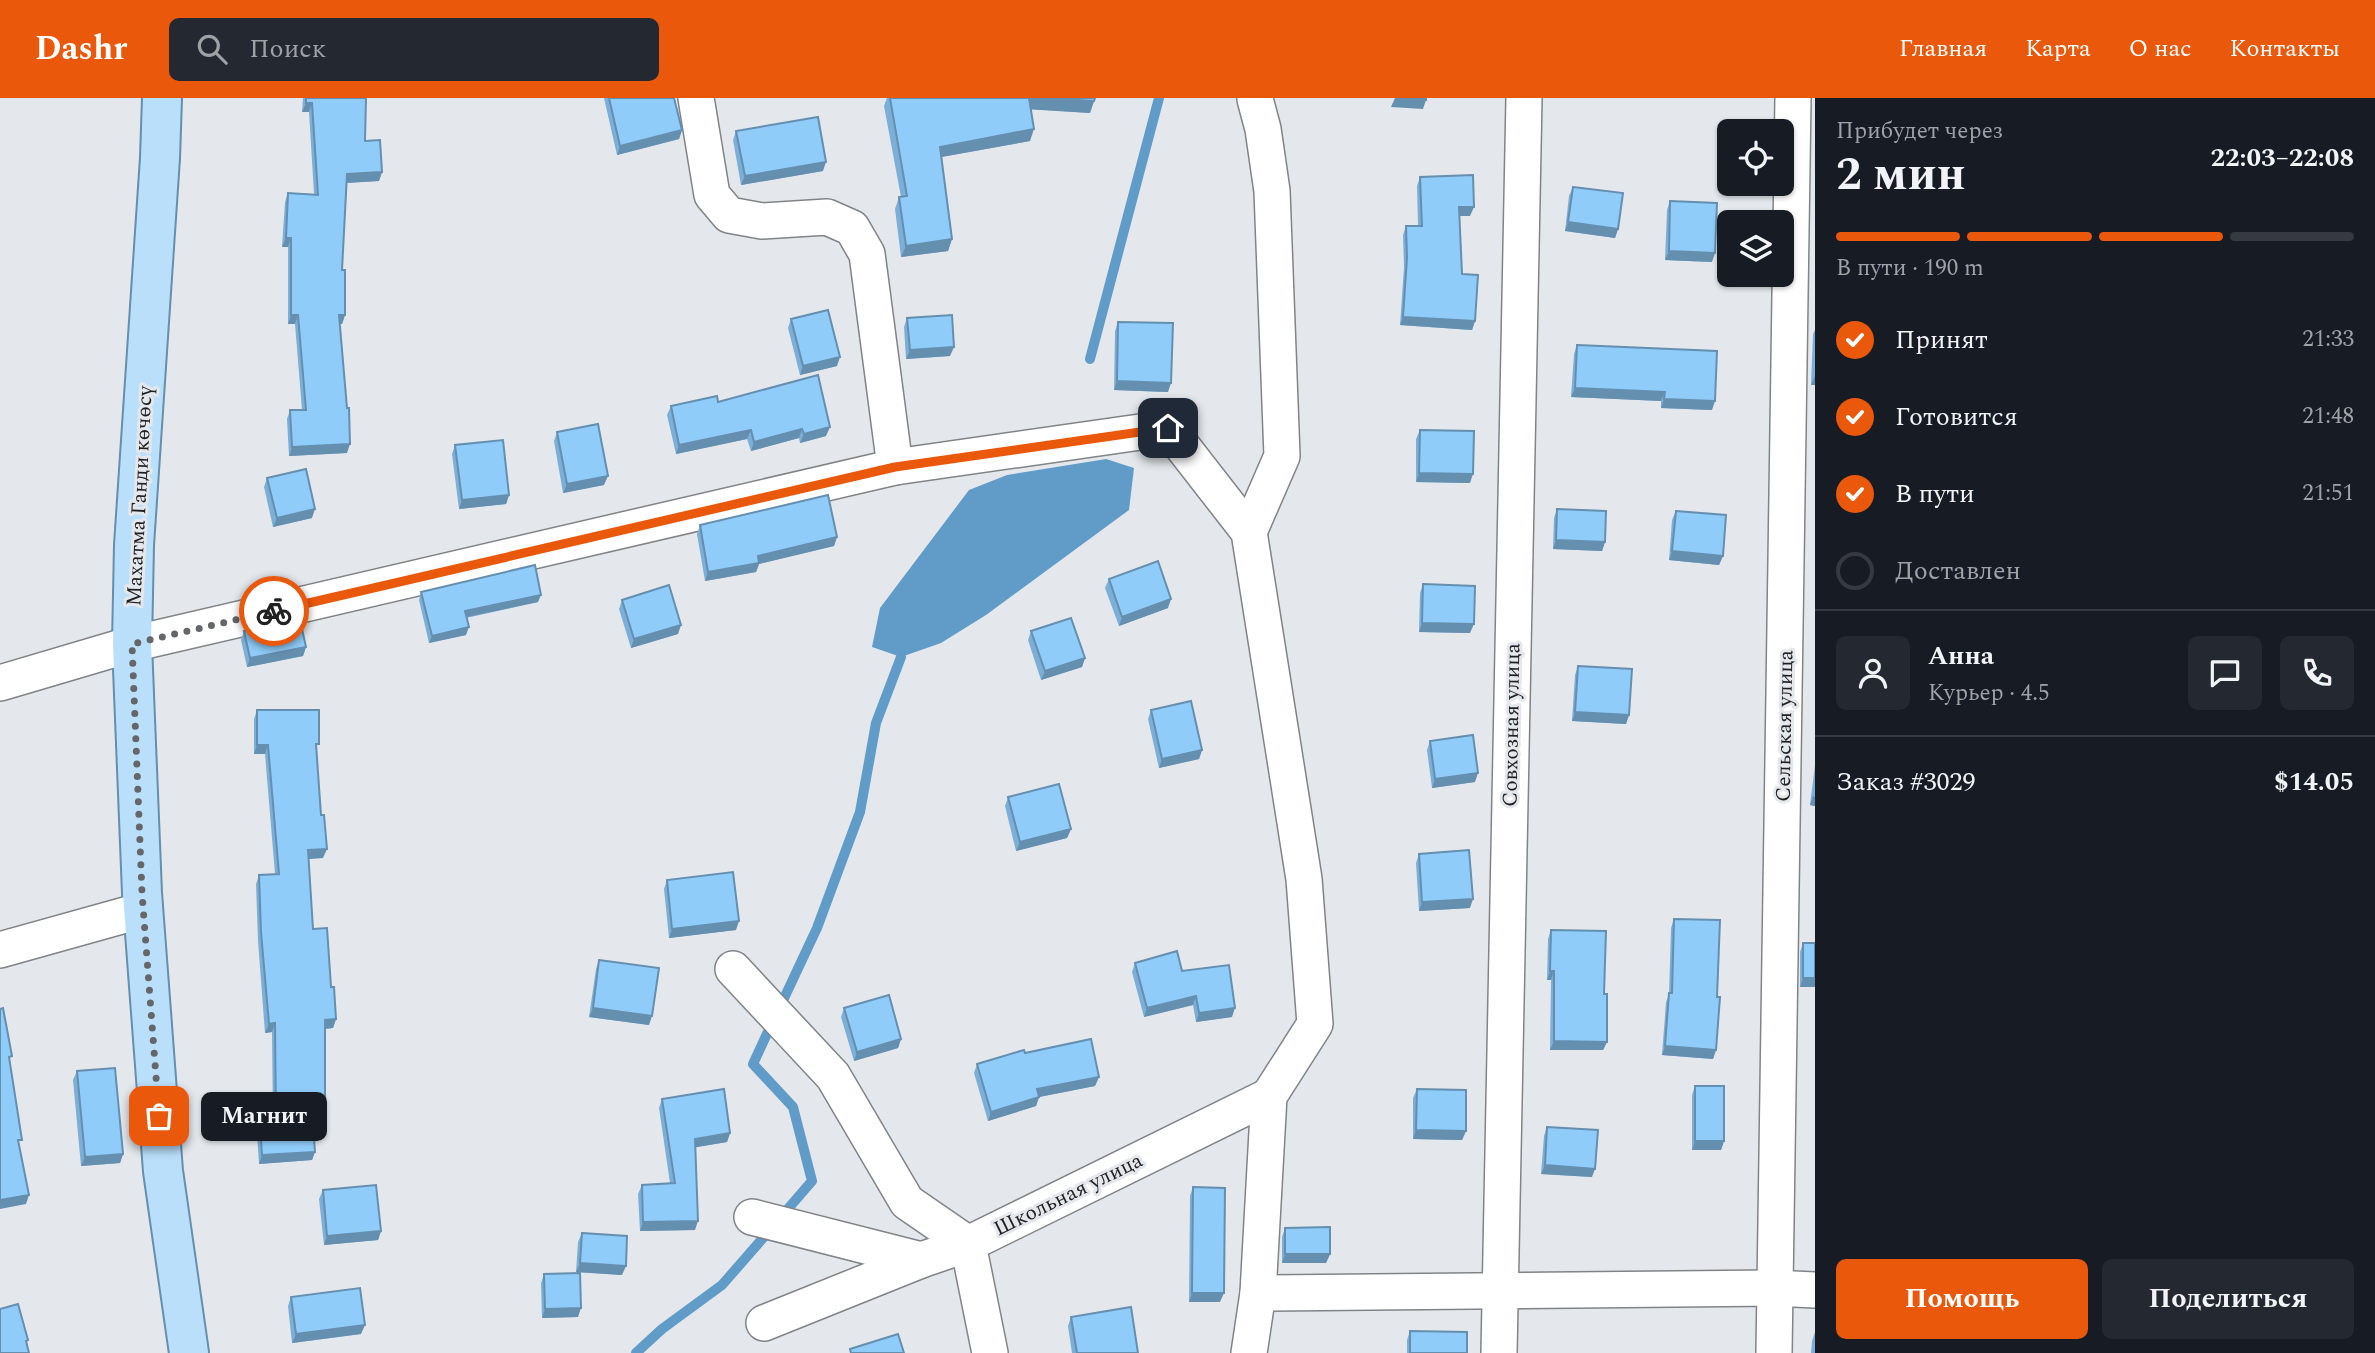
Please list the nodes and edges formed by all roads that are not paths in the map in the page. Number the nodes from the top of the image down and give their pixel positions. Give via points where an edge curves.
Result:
1 (162, 98) edge
2 (696, 98) edge
3 (1524, 98) edge
4 (1793, 98) edge
5 (1255, 99) edge
6 (895, 467) junction
7 (1248, 532) junction
8 (132, 644) junction
9 (0, 683) edge
10 (143, 910) junction
11 (0, 950) edge
12 (733, 969) dead end
13 (1269, 1096) junction
14 (752, 1217) dead end
15 (968, 1244) junction
16 (921, 1260) junction
17 (1775, 1289) junction
18 (1815, 1290) edge
19 (1499, 1291) junction
20 (1258, 1293) junction
21 (764, 1324) dead end
22 (189, 1353) edge
23 (990, 1353) edge
24 (1249, 1353) edge
25 (1499, 1353) edge
26 (1773, 1353) edge

1 - 8 main road, Махатма Ганди көчөсү
2 - 6 street via 712,195 729,215 762,221 827,218 852,228 867,254
3 - 19 street, Совхозная улица
4 - 17 street, Сельская улица
5 - 7 street via 1272,191 1282,456
6 - 7 street via 1168,428
6 - 8 street
7 - 13 street via 1304,879 1315,1024
8 - 9 street
8 - 10 main road, Махатма Ганди көчөсү
10 - 11 street
10 - 22 main road, Махатма Ганди көчөсү via 163,1171
12 - 15 street via 833,1076 907,1202
13 - 15 street, Школьная улица
13 - 20 street
14 - 16 street
15 - 16 street
15 - 23 street, Школьная улица
16 - 21 street
17 - 18 street
17 - 19 street
17 - 26 street, Сельская улица
19 - 20 street
19 - 25 street, Совхозная улица
20 - 24 street

